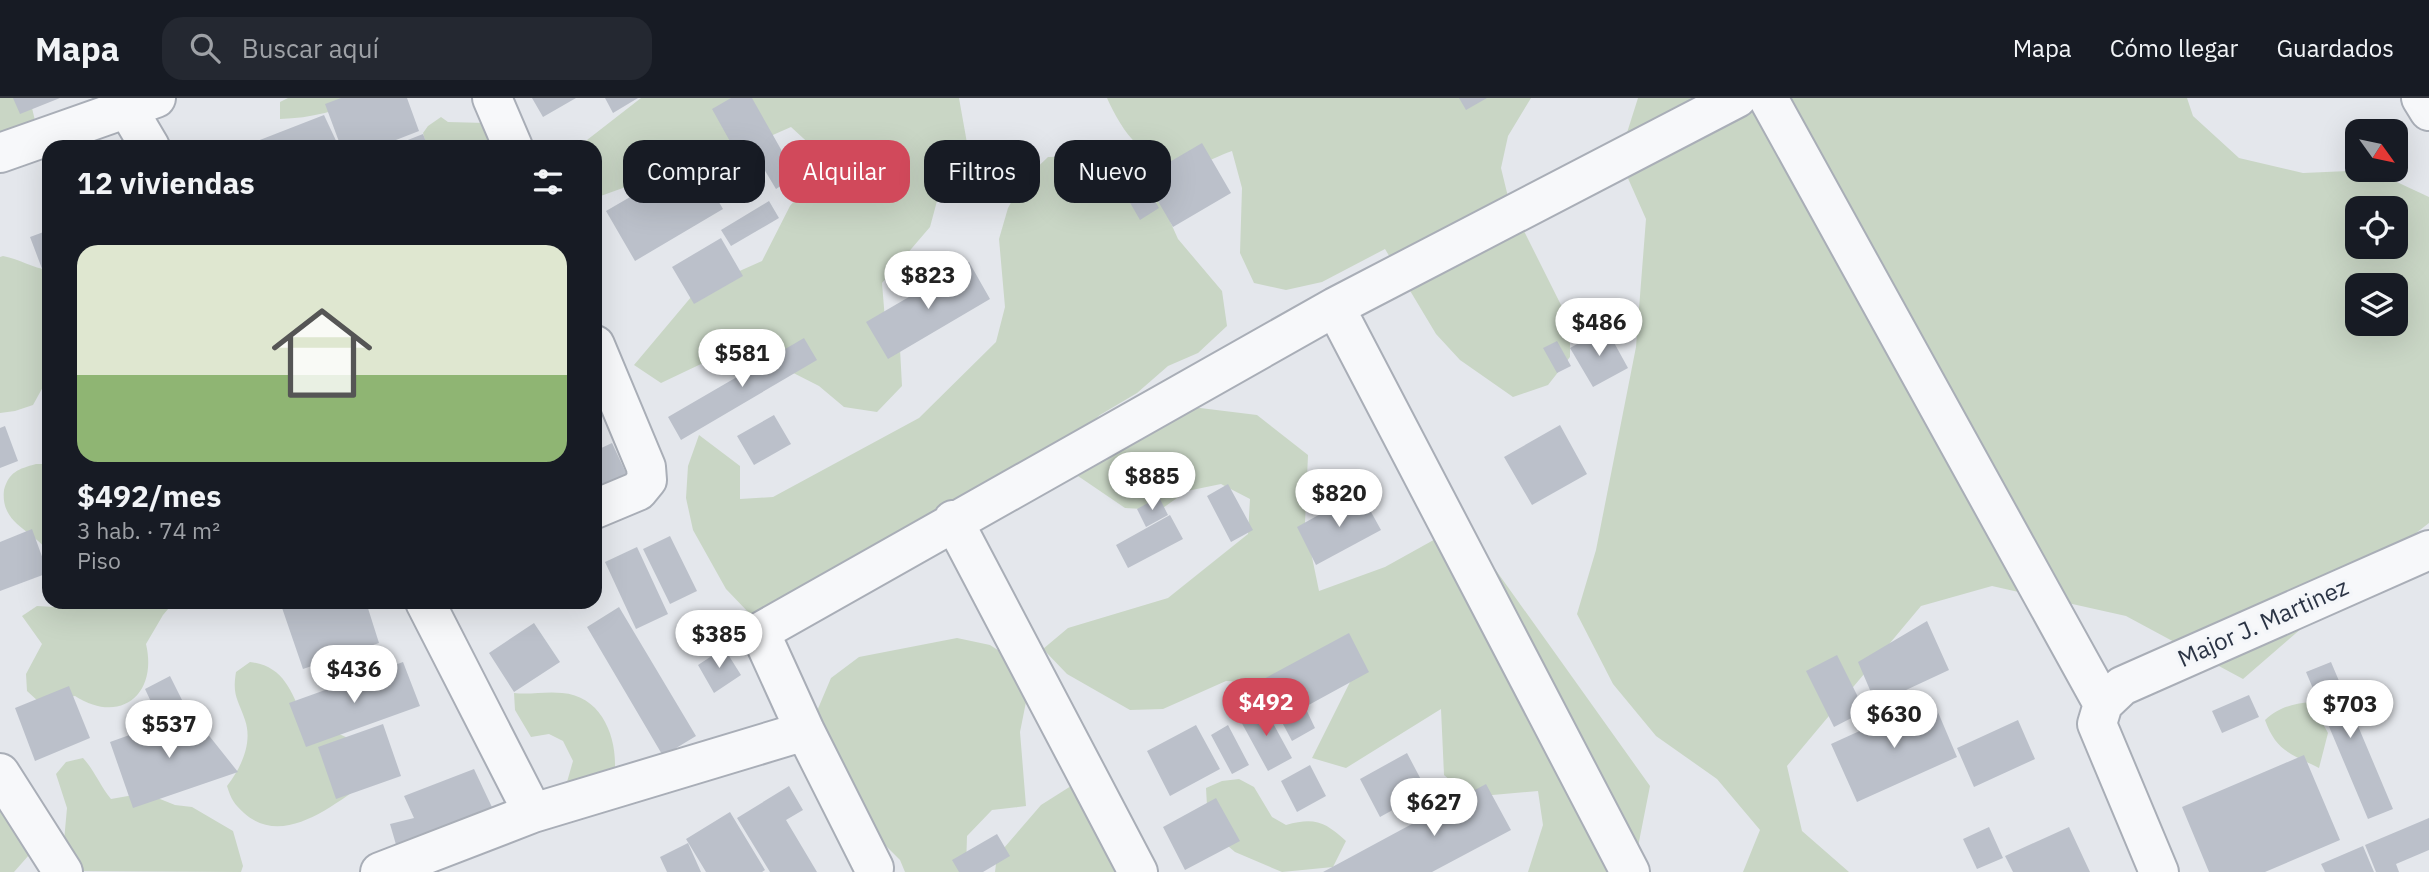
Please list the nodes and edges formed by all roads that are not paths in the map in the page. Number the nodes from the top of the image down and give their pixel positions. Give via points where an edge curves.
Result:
1 (492, 98) edge
2 (1737, 98) edge
3 (1768, 98) edge
4 (2421, 98) edge
5 (141, 103) edge
6 (2429, 111) edge
7 (149, 140) edge
8 (510, 140) edge
9 (0, 153) edge
10 (1335, 307) junction
11 (602, 362) edge
12 (602, 506) edge
13 (953, 520) junction
14 (2429, 550) edge
15 (429, 609) edge
16 (2103, 704) junction
17 (805, 731) junction
18 (0, 773) edge
19 (533, 813) junction
20 (874, 868) dead end
21 (63, 872) edge
22 (380, 872) edge
23 (1138, 872) edge
24 (1630, 872) edge
25 (2159, 872) edge

1 - 8 street
2 - 10 street
3 - 16 street
4 - 6 street
5 - 7 street
5 - 9 street
10 - 13 street
10 - 24 street
11 - 12 street via 646,467 647,480 638,491
13 - 17 street via 760,632
13 - 23 street
14 - 16 street, Major J. Martinez via 2122,686
15 - 19 street
16 - 25 street via 2097,724
17 - 19 street
17 - 20 street
18 - 21 street
19 - 22 street

